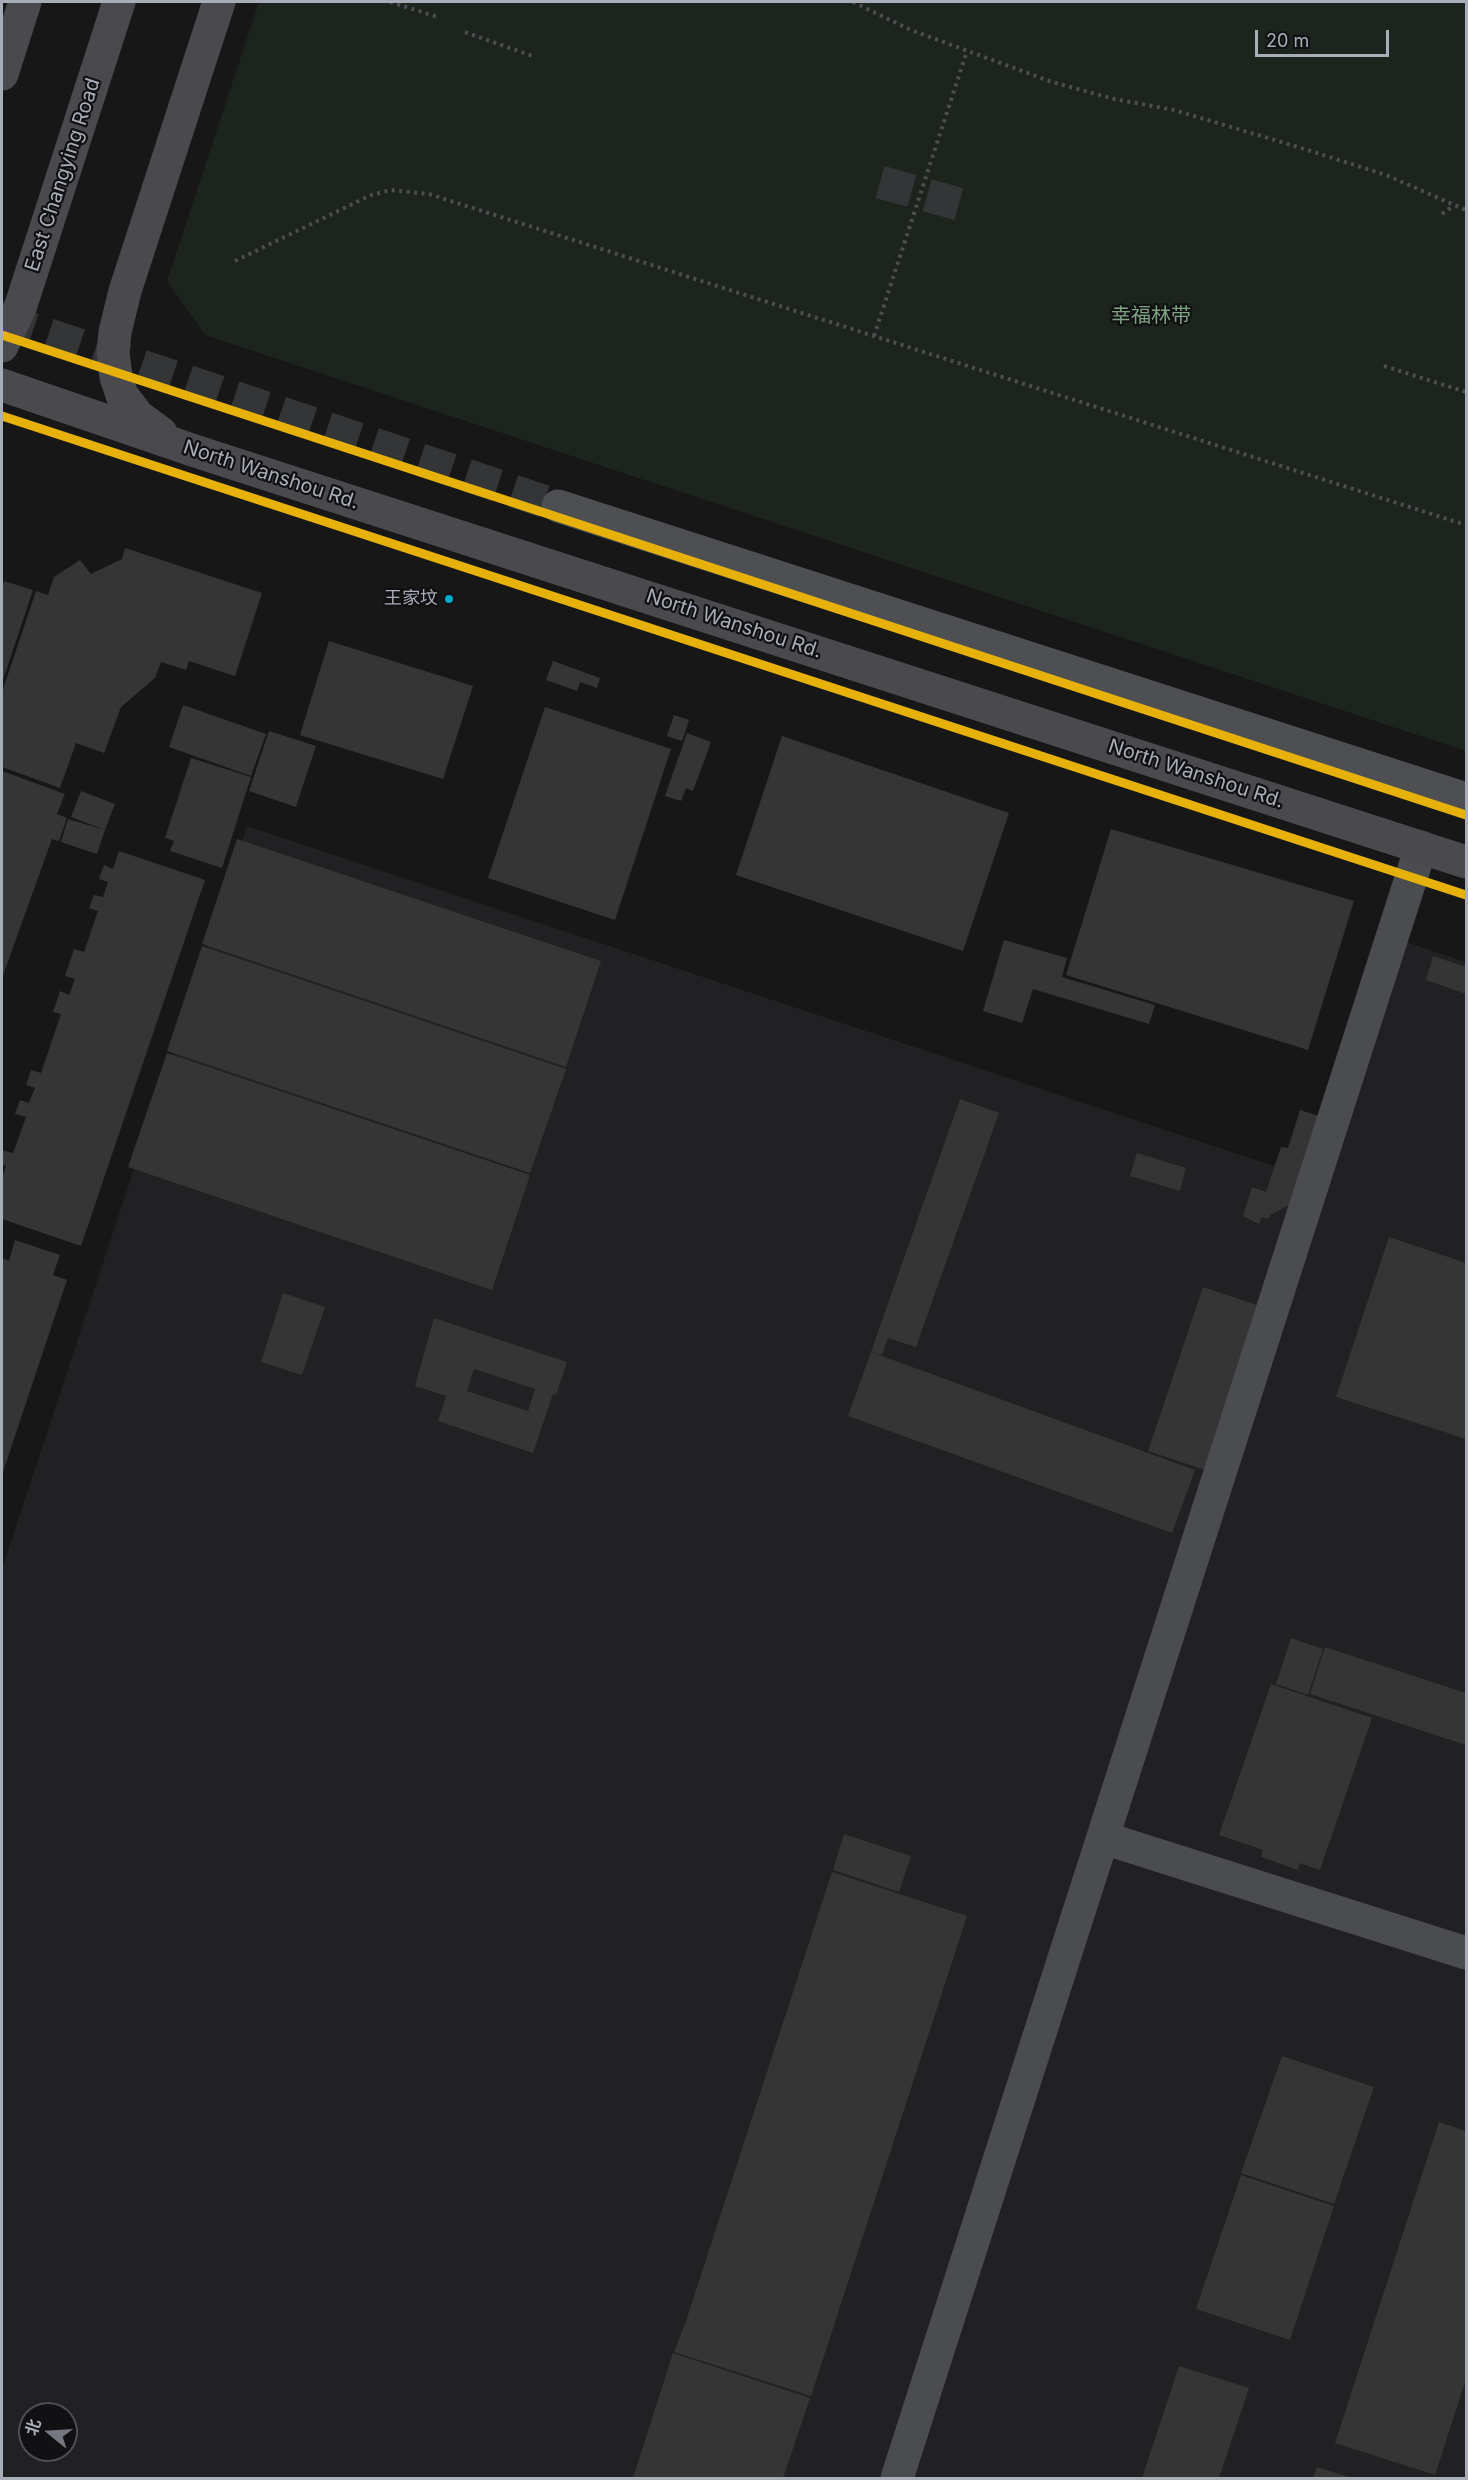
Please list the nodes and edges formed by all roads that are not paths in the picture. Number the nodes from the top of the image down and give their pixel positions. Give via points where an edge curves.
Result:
1 (25, 2) edge
2 (119, 2) edge
3 (219, 2) edge
4 (2, 74) edge
5 (2, 346) edge
6 (2, 385) edge
7 (195, 451) junction
8 (558, 506) tunnel mouth
9 (1467, 799) edge
10 (1421, 847) junction
11 (1467, 862) edge
12 (1104, 1838) junction
13 (1467, 1953) edge
14 (897, 2478) edge

1 - 4 main road
2 - 5 main road, East Changying Road via 21,305
3 - 7 main road via 125,291 113,352 122,395 138,416 156,431
6 - 7 main road, North Wanshou Rd.
7 - 10 main road, North Wanshou Rd.
8 - 9 main road
10 - 11 main road, North Wanshou Rd.
10 - 12 street
12 - 13 street
12 - 14 street

